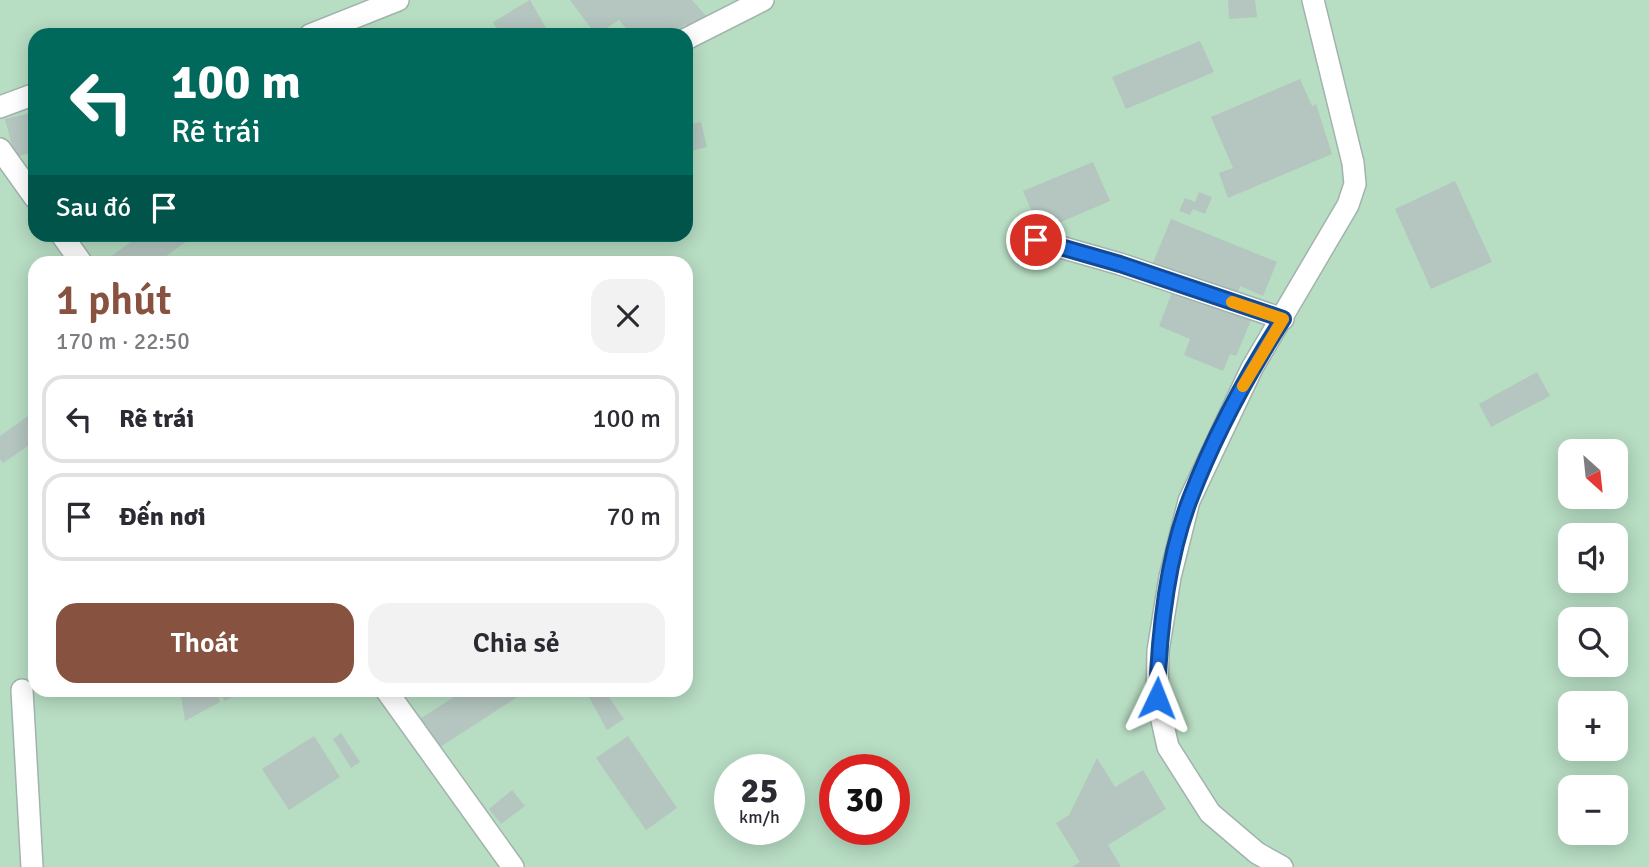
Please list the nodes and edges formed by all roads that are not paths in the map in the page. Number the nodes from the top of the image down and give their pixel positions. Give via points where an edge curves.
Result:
1 (398, 0) edge
2 (763, 0) edge
3 (1314, 0) edge
4 (328, 28) edge
5 (693, 35) edge
6 (28, 97) edge
7 (0, 107) edge
8 (0, 149) edge
9 (28, 188) edge
10 (1036, 240) dead end
11 (1283, 319) junction
12 (22, 691) dead end
13 (391, 697) edge
14 (32, 867) edge
15 (513, 867) edge
16 (1282, 867) edge

1 - 4 street
2 - 5 street
3 - 11 street via 1355,184 1348,205
6 - 7 street
8 - 9 street
10 - 11 street
11 - 16 street via 1252,368 1189,501 1170,577 1158,651 1157,698 1168,747 1210,813 1257,853
12 - 14 street
13 - 15 street

